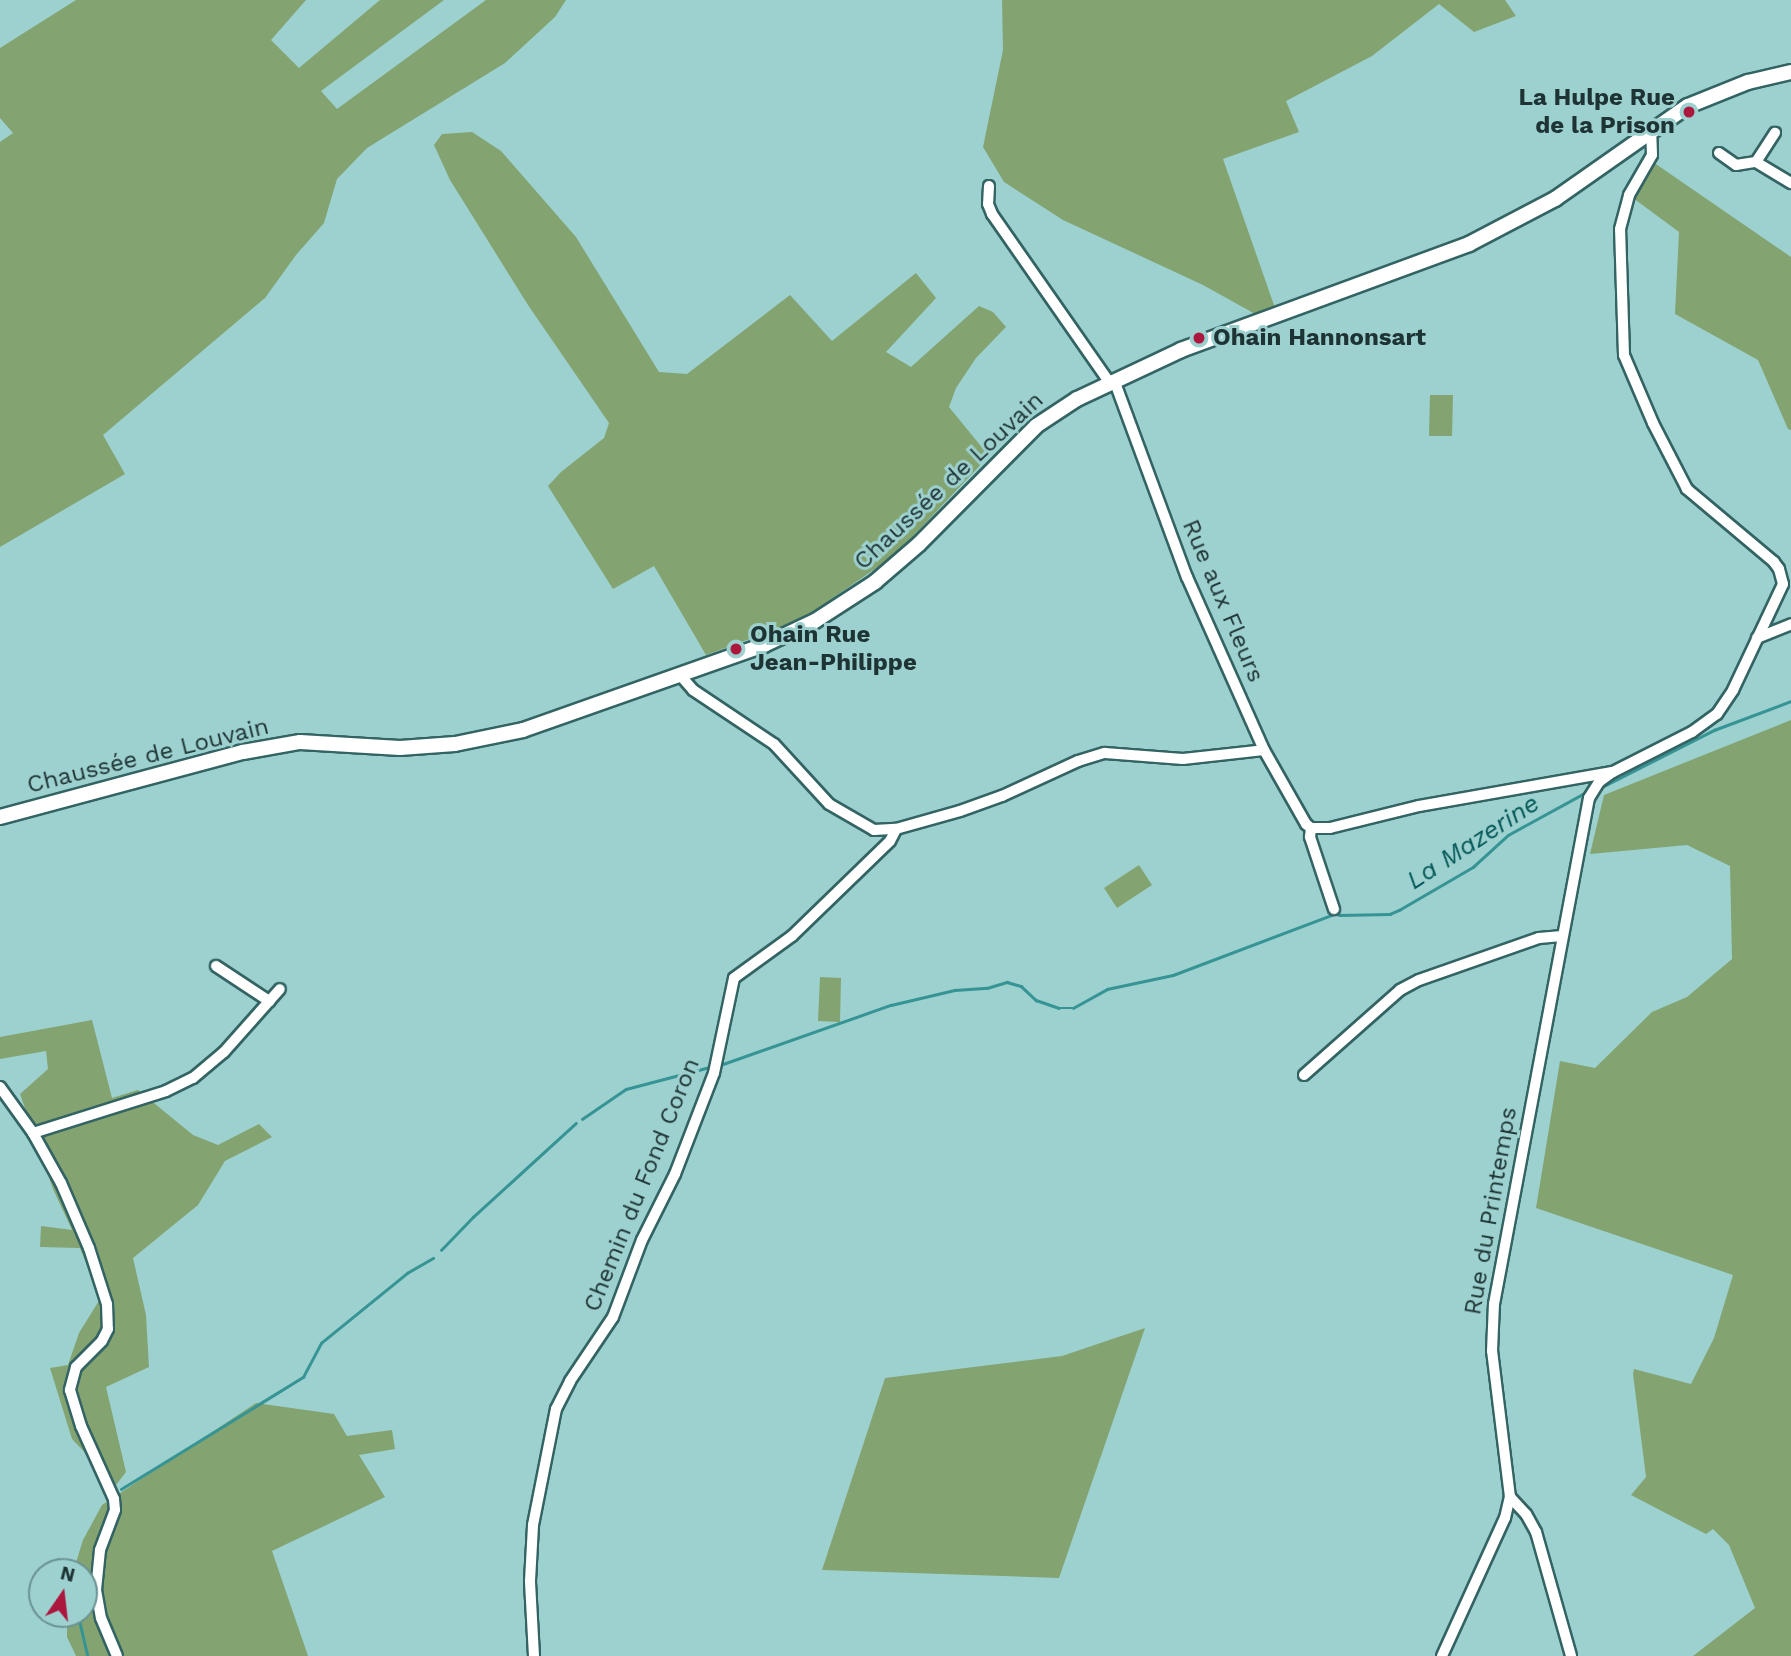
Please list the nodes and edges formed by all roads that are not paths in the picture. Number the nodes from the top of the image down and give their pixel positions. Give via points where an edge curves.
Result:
1 (1791, 72) edge
2 (1651, 129) junction
3 (1775, 133) dead end
4 (1719, 153) dead end
5 (1756, 162) junction
6 (1791, 183) edge
7 (989, 186) dead end
8 (1111, 381) junction
9 (1791, 624) edge
10 (1757, 638) junction
11 (680, 675) junction
12 (1264, 750) junction
13 (1613, 772) junction
14 (0, 817) edge
15 (1311, 828) junction
16 (896, 829) junction
17 (1334, 909) dead end
18 (1562, 936) junction
19 (216, 966) dead end
20 (280, 989) dead end
21 (269, 1001) junction
22 (1304, 1075) dead end
23 (0, 1087) edge
24 (33, 1133) junction
25 (1510, 1497) junction
26 (117, 1656) edge
27 (534, 1656) edge
28 (1442, 1656) edge
29 (1571, 1656) edge

1 - 2 main road, Chaussée de Louvain via 1718,93
2 - 8 main road, Chaussée de Louvain via 1555,199 1509,226
2 - 10 street via 1652,155 1629,195 1620,229 1623,349 1687,489 1779,569 1783,584
3 - 5 street
4 - 5 street via 1736,164
5 - 6 street
7 - 8 street, Rue aux Fleurs via 992,214
8 - 11 main road, Chaussée de Louvain via 1036,426 919,544 850,600 764,645
8 - 12 street, Rue aux Fleurs via 1187,577
9 - 10 street
10 - 13 street via 1717,714 1692,732
11 - 14 main road, Chaussée de Louvain via 523,730 455,744 400,748 300,742 243,751
11 - 16 street via 693,690 774,744 829,804 874,830
12 - 15 street, Rue aux Fleurs
12 - 16 street via 1183,760 1121,752 1098,754 986,802
13 - 15 street
13 - 18 street, Rue du Printemps via 1599,782 1589,798
15 - 17 street, Rue aux Fleurs
16 - 27 street, Chemin du Fond Coron via 890,841 792,936 734,978 714,1073 675,1174 642,1240 613,1317 556,1409 531,1546
18 - 22 street via 1539,938 1400,990
18 - 25 street, Rue du Printemps via 1494,1304 1492,1351
19 - 21 street
20 - 21 street
21 - 24 street via 224,1052 193,1078 166,1091
23 - 24 street
24 - 26 street via 68,1196 107,1304 102,1341 76,1367 69,1390 114,1499 115,1510 100,1550 96,1590 101,1618
25 - 28 street, Rue du Printemps via 1505,1518
25 - 29 street via 1536,1532

